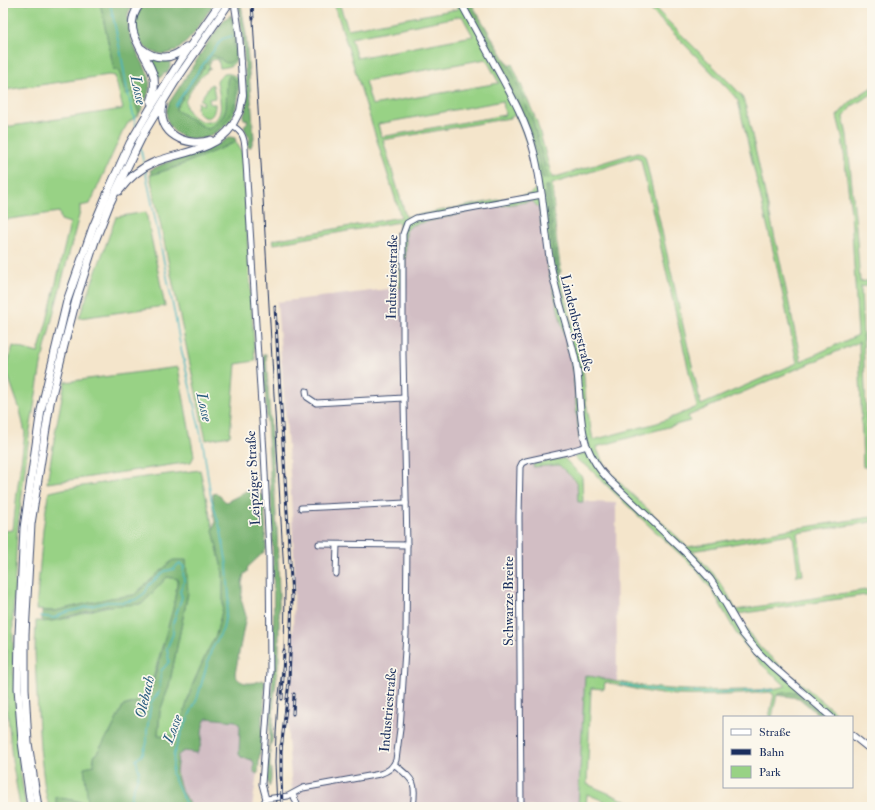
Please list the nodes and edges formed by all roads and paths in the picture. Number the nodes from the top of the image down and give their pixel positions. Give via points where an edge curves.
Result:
1 (141, 3) edge
2 (220, 3) edge
3 (461, 3) edge
4 (232, 4) edge
5 (195, 38) junction
6 (138, 44) junction
7 (164, 100) junction
8 (144, 120) junction
9 (232, 126) junction
10 (542, 196) junction
11 (110, 203) junction
12 (306, 391) dead end
13 (404, 398) junction
14 (587, 446) junction
15 (406, 503) junction
16 (301, 508) dead end
17 (319, 544) dead end
18 (337, 544) junction
19 (407, 545) junction
20 (336, 574) dead end
21 (830, 716) edge
22 (853, 736) edge
23 (872, 751) edge
24 (394, 764) junction
25 (293, 794) junction
26 (266, 798) junction
27 (31, 807) edge
28 (38, 807) edge
29 (261, 807) edge
30 (298, 807) edge
31 (413, 807) edge
32 (521, 807) edge

1 - 6 highway via 132,22 133,34
2 - 5 highway
3 - 10 main road, Lindenbergstraße via 518,107 534,151
4 - 7 highway via 222,13
4 - 9 main road via 239,32 243,95 240,111
5 - 6 highway via 179,53 165,57 151,55
5 - 8 highway
6 - 8 highway via 154,81 153,96
7 - 9 highway via 161,114 164,123 172,134 182,140 205,142 218,137
7 - 11 highway via 145,131
8 - 27 highway via 110,186 67,301 41,410 24,528 19,635 18,688
9 - 11 highway via 224,136 208,145 154,163 137,172
9 - 26 street, Leipziger Straße via 239,130 245,140 264,453 269,552 270,671 262,784
10 - 13 street, Industriestraße via 416,218 406,223 403,234
10 - 14 main road, Lindenbergstraße via 547,245 576,364
11 - 28 highway via 85,270 64,346 50,403 31,524 25,688 28,743
12 - 13 street via 307,397 316,403
13 - 15 street, Industriestraße
14 - 21 main road, Lindenbergstraße via 605,476 702,570 716,588 743,634 758,652
14 - 32 street, Schwarze Breite via 526,461 520,467
15 - 16 street
15 - 19 street, Industriestraße
17 - 18 street
18 - 19 street
18 - 20 street
19 - 24 street, Industriestraße via 405,650 400,729
22 - 23 main road
24 - 25 street, Industriestraße via 380,774 303,788
24 - 31 street via 414,782
25 - 26 street, Industriestraße
25 - 30 street
26 - 29 street

